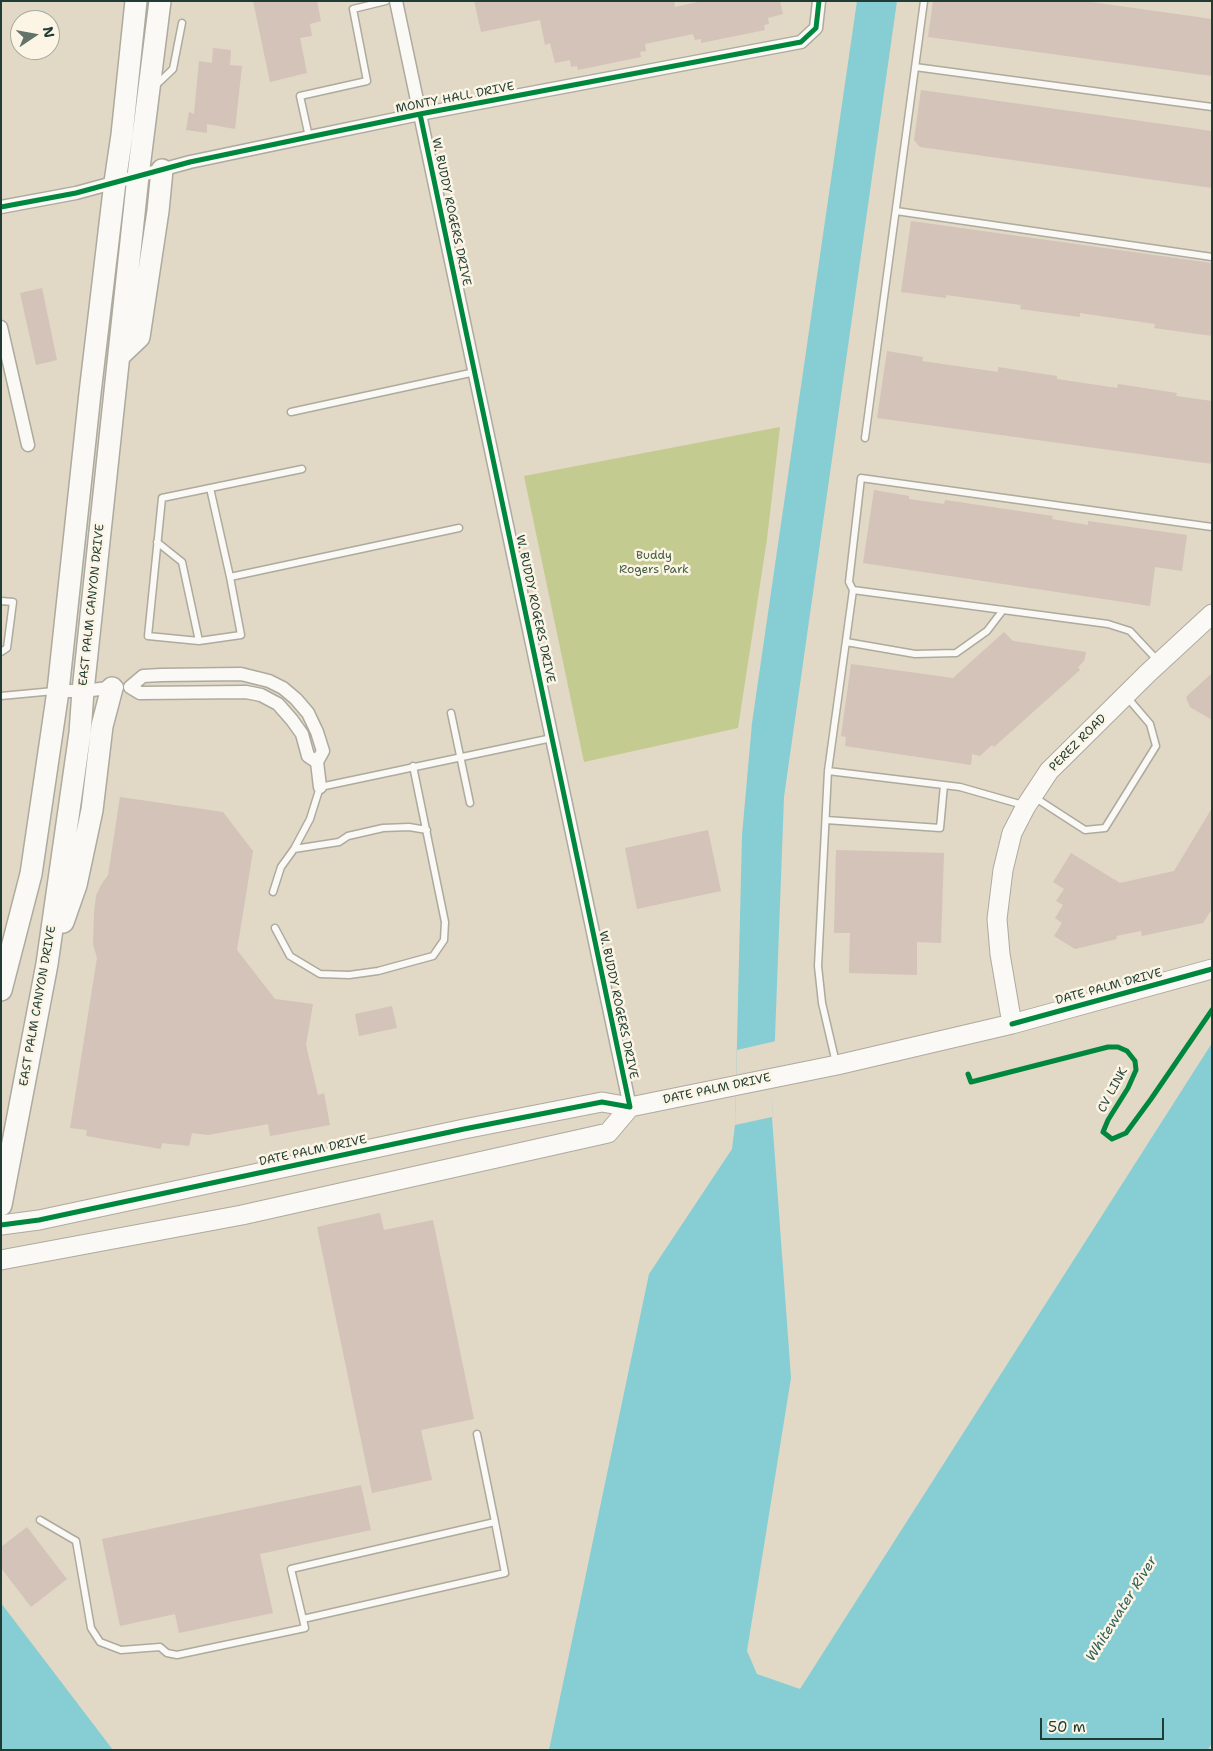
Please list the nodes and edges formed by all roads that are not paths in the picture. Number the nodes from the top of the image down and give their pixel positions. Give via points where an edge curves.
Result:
1 (136, 1) edge
2 (160, 1) edge
3 (386, 1) edge
4 (396, 1) edge
5 (819, 1) edge
6 (924, 1) edge
7 (182, 23) dead end
8 (915, 67) junction
9 (149, 92) junction
10 (1212, 107) edge
11 (420, 114) junction
12 (309, 137) junction
13 (162, 170) junction
14 (138, 176) junction
15 (115, 182) junction
16 (1, 207) edge
17 (896, 211) junction
18 (1212, 257) edge
19 (1, 328) edge
20 (120, 355) junction
21 (475, 372) junction
22 (291, 412) dead end
23 (865, 438) dead end
24 (28, 446) dead end
25 (302, 469) dead end
26 (210, 488) junction
27 (1212, 527) edge
28 (459, 528) dead end
29 (157, 542) junction
30 (230, 577) junction
31 (853, 590) junction
32 (1, 601) edge
33 (1003, 610) junction
34 (1206, 623) edge
35 (199, 641) junction
36 (846, 642) junction
37 (1, 652) edge
38 (1160, 663) junction
39 (121, 687) junction
40 (58, 691) junction
41 (83, 691) junction
42 (1, 696) edge
43 (1126, 696) junction
44 (451, 713) dead end
45 (552, 738) junction
46 (460, 756) junction
47 (317, 762) junction
48 (413, 766) junction
49 (828, 770) junction
50 (944, 785) junction
51 (320, 787) junction
52 (1030, 802) junction
53 (470, 803) dead end
54 (826, 820) junction
55 (427, 830) junction
56 (294, 849) junction
57 (273, 892) dead end
58 (275, 928) dead end
59 (47, 964) junction
60 (1212, 969) edge
61 (1, 990) edge
62 (1012, 1024) junction
63 (837, 1065) junction
64 (630, 1107) junction
65 (1, 1205) edge
66 (1, 1225) edge
67 (1, 1260) edge
68 (477, 1434) dead end
69 (40, 1520) dead end
70 (495, 1522) junction
71 (303, 1619) junction

1 - 15 main road, EAST PALM CANYON DRIVE
2 - 9 main road, EAST PALM CANYON DRIVE
3 - 12 lane via 353,9 367,81 300,96
4 - 11 street, W. BUDDY ROGERS DRIVE
5 - 11 street, MONTY HALL DRIVE via 816,28 801,42
6 - 8 lane
7 - 9 lane via 173,69
8 - 10 lane
8 - 17 lane
9 - 14 main road, EAST PALM CANYON DRIVE
11 - 12 street, MONTY HALL DRIVE
11 - 21 street, W. BUDDY ROGERS DRIVE
12 - 13 street, MONTY HALL DRIVE
13 - 14 street, MONTY HALL DRIVE
13 - 20 main road via 138,337
14 - 15 street, MONTY HALL DRIVE
14 - 20 main road, EAST PALM CANYON DRIVE
15 - 16 street, MONTY HALL DRIVE
15 - 40 main road, EAST PALM CANYON DRIVE
17 - 18 lane
17 - 23 lane
19 - 24 street
20 - 41 main road, EAST PALM CANYON DRIVE
21 - 22 lane
21 - 45 street, W. BUDDY ROGERS DRIVE
25 - 26 lane
26 - 29 lane via 162,498
26 - 30 lane
27 - 31 lane via 861,478 849,582
28 - 30 lane
29 - 35 lane via 182,562
29 - 35 lane via 148,636
30 - 35 lane via 241,635
31 - 33 lane
31 - 36 lane
32 - 37 lane via 13,602 6,648
33 - 36 lane via 987,631 956,653 914,654
33 - 38 lane via 1108,624 1130,631
34 - 38 main road, PEREZ ROAD
36 - 49 lane
38 - 43 main road, PEREZ ROAD
39 - 41 street
39 - 47 street via 140,694 261,694 278,704 292,720 302,734 308,756
39 - 47 street via 143,676 241,674 269,681 283,688 308,712 323,751
39 - 59 main road via 102,726 92,810 76,885
40 - 41 street
40 - 42 lane
40 - 61 main road, EAST PALM CANYON DRIVE via 30,874
41 - 59 main road, EAST PALM CANYON DRIVE via 80,733
43 - 52 main road, PEREZ ROAD via 1050,771
43 - 52 lane via 1150,724 1156,746 1105,828 1085,830
44 - 46 lane
45 - 46 lane
45 - 64 street, W. BUDDY ROGERS DRIVE
46 - 48 lane
46 - 53 lane
47 - 51 street
48 - 51 lane
48 - 55 lane
49 - 50 lane
49 - 54 lane
50 - 52 lane
50 - 54 lane via 940,828
51 - 56 lane via 310,819
52 - 62 main road, PEREZ ROAD via 1012,833 1002,870 997,919
54 - 63 lane via 818,966 822,1003
55 - 56 lane via 385,827 348,836 339,842
55 - 58 lane via 445,922 444,940 433,956 378,971 320,974 290,956
56 - 57 lane via 281,867
59 - 65 main road, EAST PALM CANYON DRIVE
60 - 62 main road, DATE PALM DRIVE
62 - 63 main road, DATE PALM DRIVE
63 - 64 main road, DATE PALM DRIVE
64 - 66 main road, DATE PALM DRIVE via 602,1102 39,1220
64 - 67 main road via 608,1133 242,1215
68 - 70 lane
69 - 71 lane via 76,1541 91,1628 100,1642 114,1648 160,1647 176,1655 305,1628
70 - 71 lane via 505,1573
70 - 71 lane via 291,1569

